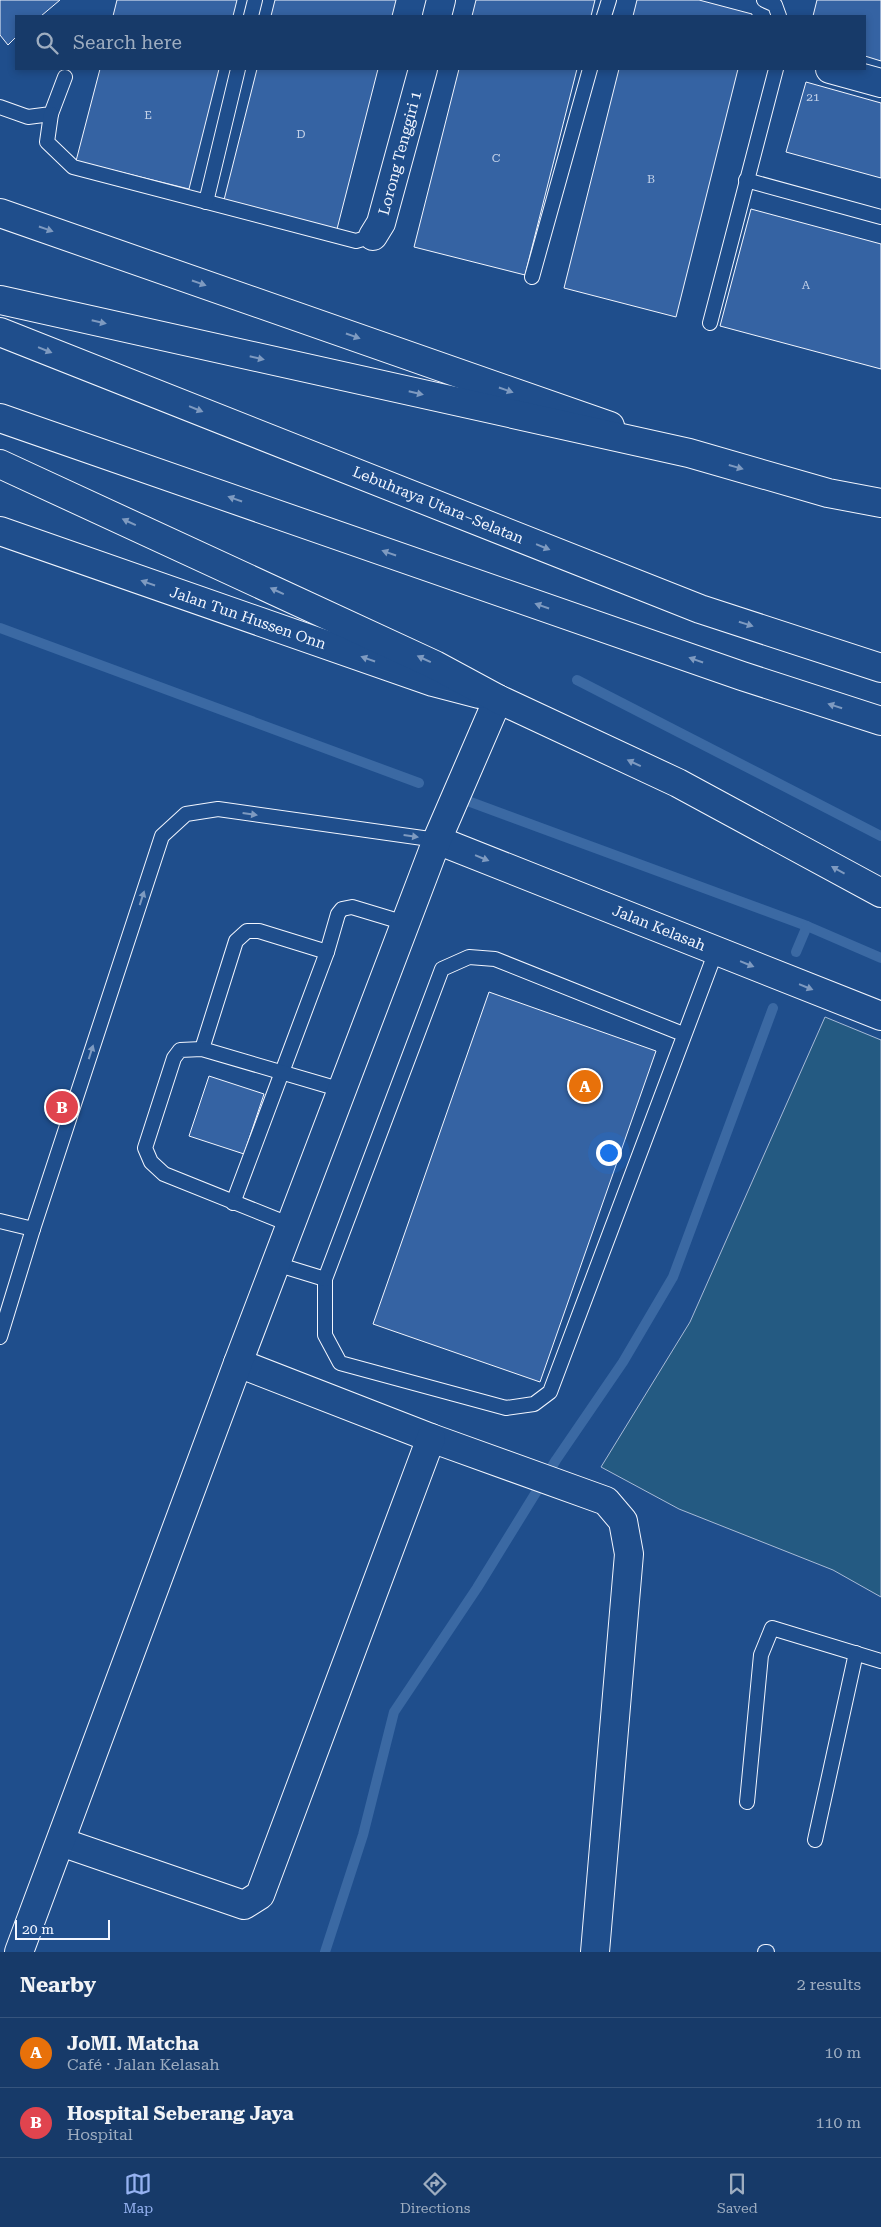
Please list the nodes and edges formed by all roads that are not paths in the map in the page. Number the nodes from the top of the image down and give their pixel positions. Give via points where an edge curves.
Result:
1 (255, 0) edge
2 (441, 0) edge
3 (609, 0) edge
4 (764, 0) edge
5 (251, 15) edge
6 (437, 15) edge
7 (604, 15) edge
8 (779, 15) edge
9 (238, 70) edge
10 (423, 70) edge
11 (590, 70) edge
12 (776, 70) edge
13 (834, 70) edge
14 (65, 77) dead end
15 (881, 83) edge
16 (0, 107) edge
17 (51, 114) junction
18 (746, 180) junction
19 (206, 202) junction
20 (0, 213) edge
21 (881, 217) edge
22 (373, 236) joint
23 (532, 277) dead end
24 (0, 300) edge
25 (710, 323) dead end
26 (0, 332) edge
27 (0, 418) edge
28 (689, 454) junction
29 (0, 464) edge
30 (881, 503) edge
31 (0, 531) edge
32 (881, 668) edge
33 (498, 699) junction
34 (881, 721) edge
35 (437, 840) junction
36 (881, 893) edge
37 (405, 923) junction
38 (716, 951) junction
39 (327, 952) junction
40 (881, 1016) edge
41 (683, 1034) junction
42 (202, 1048) junction
43 (280, 1072) junction
44 (342, 1090) junction
45 (233, 1203) junction
46 (0, 1221) edge
47 (291, 1225) junction
48 (33, 1229) junction
49 (276, 1264) junction
50 (325, 1278) junction
51 (0, 1337) edge
52 (238, 1363) junction
53 (432, 1438) junction
54 (856, 1653) junction
55 (881, 1661) edge
56 (747, 1802) dead end
57 (815, 1840) dead end
58 (61, 1842) junction
59 (19, 1952) edge
60 (595, 1952) edge

1 - 5 lane
2 - 6 main road
3 - 7 lane
4 - 8 lane via 775,5
9 - 19 lane
10 - 22 main road, Lorong Tenggiri 1 via 381,223
11 - 23 lane
12 - 18 lane
13 - 15 main road
14 - 17 lane
16 - 17 lane via 28,117
17 - 19 lane via 47,142 73,166
18 - 21 lane
18 - 25 lane
19 - 22 lane via 356,241
20 -> 28 main road
24 -> 28 main road
26 -> 32 main road, Lebuhraya Utara–Selatan via 700,609
34 -> 27 main road via 742,676
28 -> 30 main road
33 -> 29 main road via 435,665
33 -> 31 main road, Jalan Tun Hussen Onn via 433,682
33 - 35 main road
36 -> 33 main road via 678,783
35 - 37 main road
35 -> 38 main road, Jalan Kelasah
48 -> 35 lane via 162,836 186,814 218,809
37 - 39 lane via 352,907 342,909
37 - 44 main road
38 -> 40 main road, Jalan Kelasah
38 - 41 lane
39 - 42 lane via 258,931 247,931 236,941
39 - 43 lane
41 - 50 lane via 495,959 469,957 442,969
41 - 50 lane via 550,1392 534,1404 506,1408 340,1364 325,1335
42 - 43 lane
42 - 45 lane via 180,1050 174,1058 145,1148 150,1162 164,1174
43 - 44 lane
43 - 45 lane
44 - 47 main road
45 - 47 lane
46 - 48 lane
47 - 49 main road
48 - 51 lane
49 - 50 lane
49 - 52 main road
52 - 53 main road
52 - 58 main road
53 - 58 main road via 260,1895 244,1905
53 - 60 main road via 606,1501 623,1521 629,1554
54 - 55 lane
54 - 56 lane via 772,1628 761,1655
54 - 57 lane
58 - 59 main road

